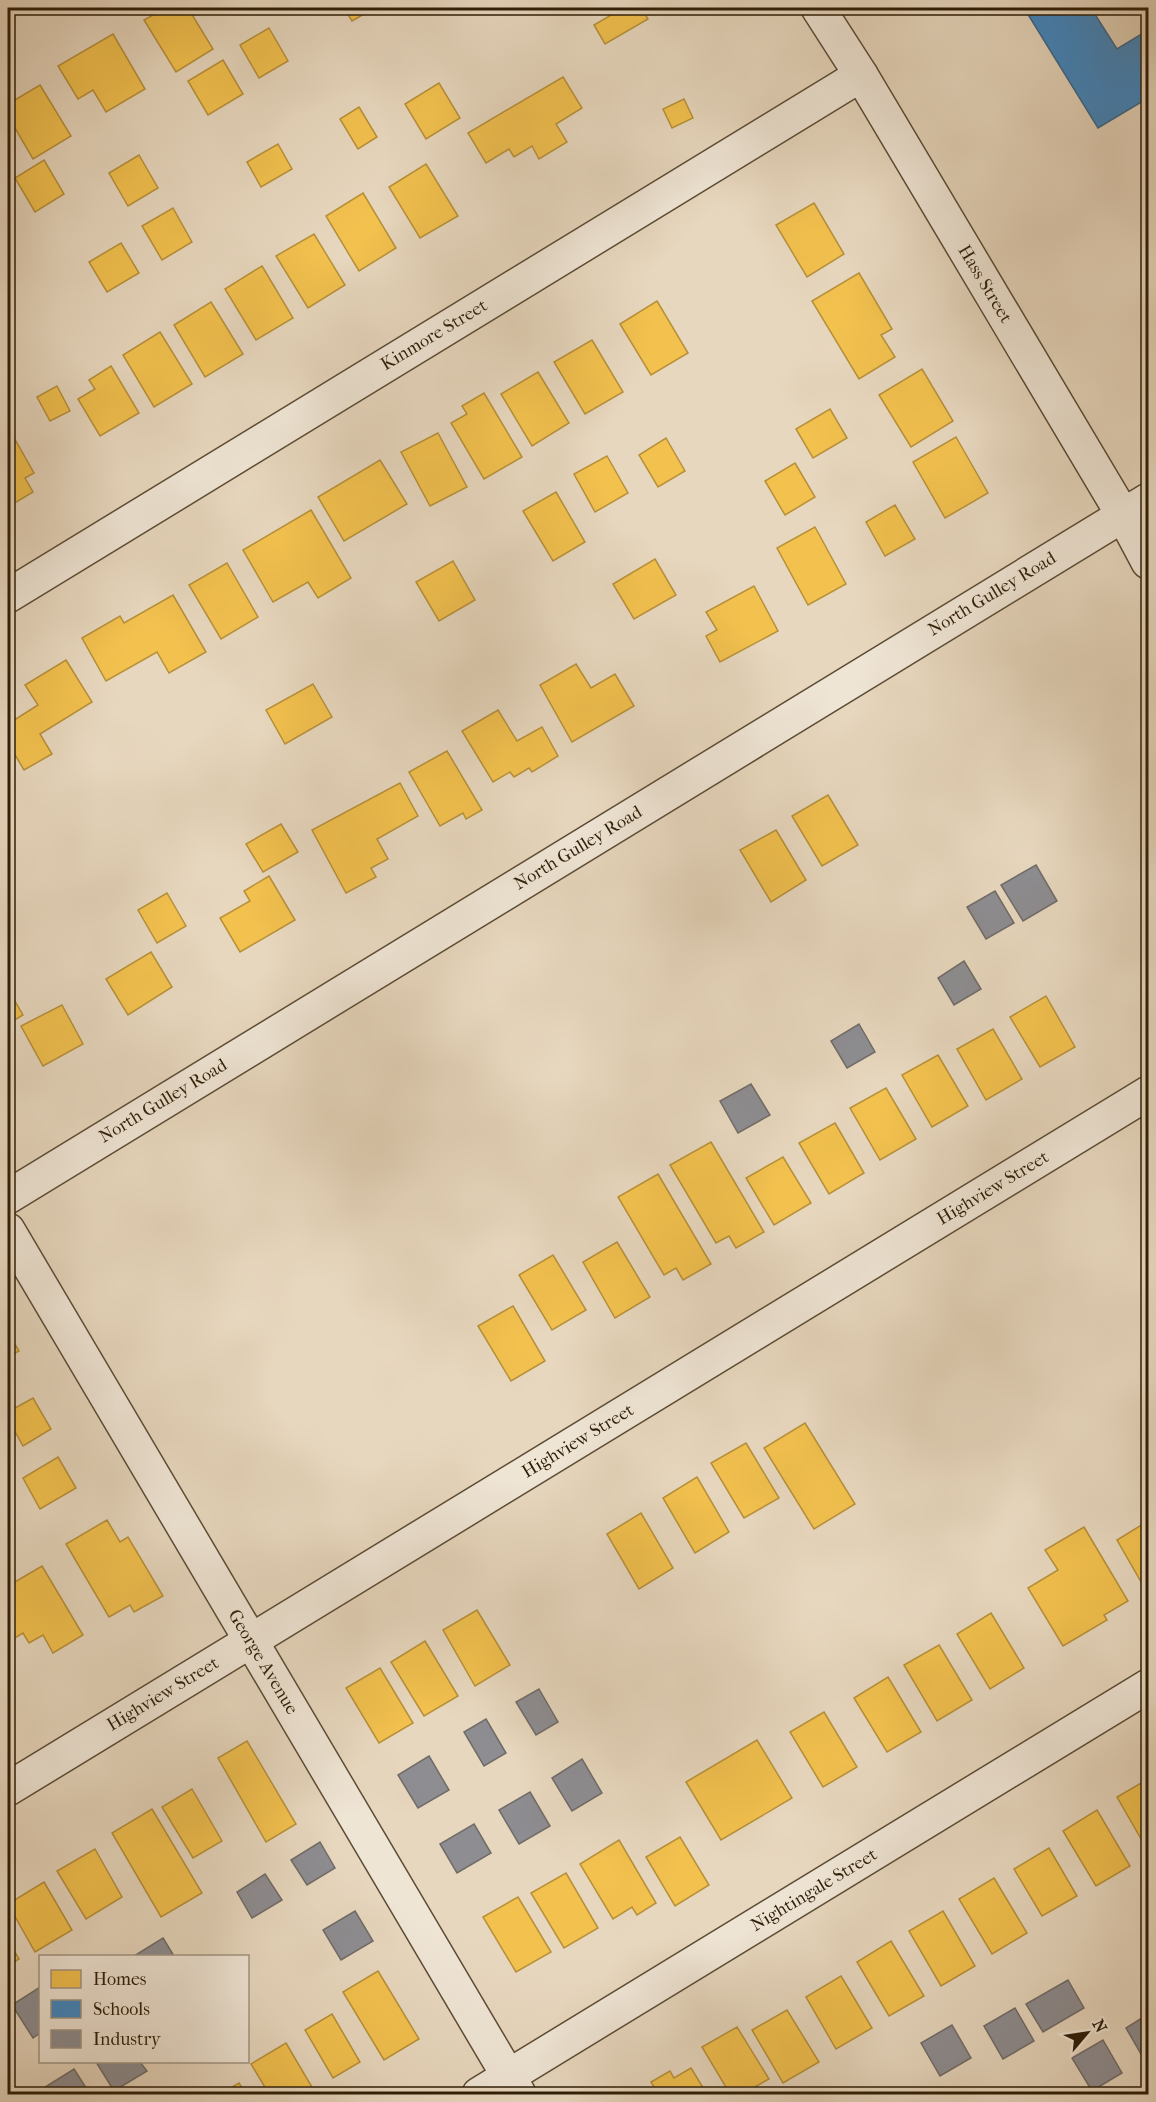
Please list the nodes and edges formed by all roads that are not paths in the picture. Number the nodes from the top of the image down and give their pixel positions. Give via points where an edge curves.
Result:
1 (823, 9) edge
2 (861, 75) junction
3 (1136, 508) edge
4 (1149, 562) edge
5 (8, 596) edge
6 (1149, 1094) edge
7 (8, 1197) edge
8 (8, 1230) edge
9 (250, 1641) junction
10 (1149, 1686) edge
11 (8, 1789) edge
12 (514, 2086) edge
13 (479, 2094) edge

1 - 2 street, Hass Street
2 - 3 street, Hass Street
2 - 5 street, Kinmore Street
3 - 4 street, Hass Street
3 - 7 street, North Gulley Road
6 - 9 street, Highview Street
8 - 9 street, George Avenue
9 - 11 street, Highview Street
9 - 12 street, George Avenue
10 - 12 street, Nightingale Street
12 - 13 street, Nightingale Street

